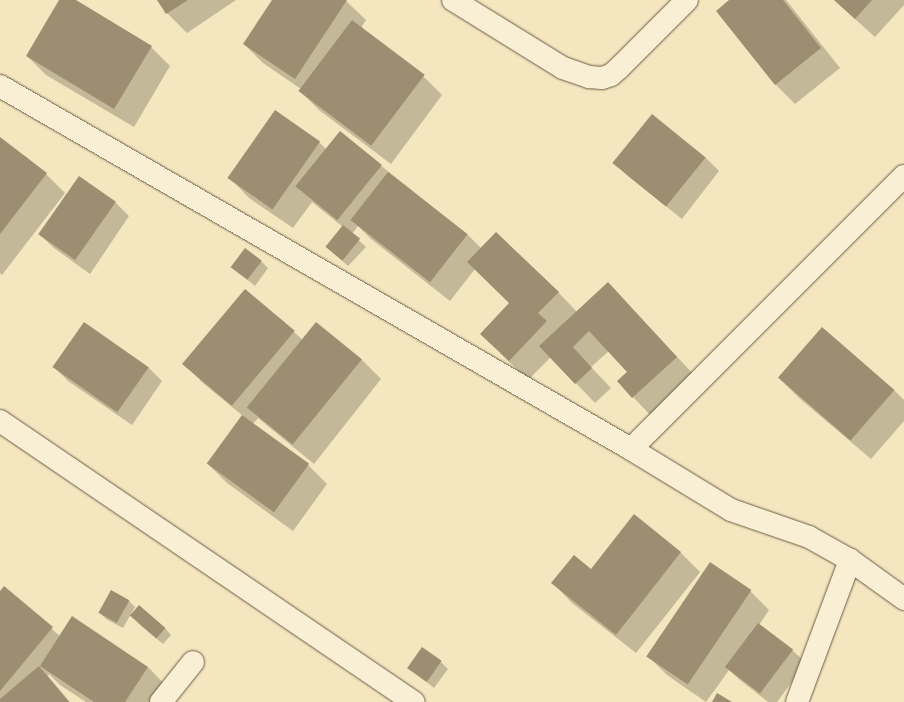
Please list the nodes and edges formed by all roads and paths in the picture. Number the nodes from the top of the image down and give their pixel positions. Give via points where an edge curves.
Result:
1 (453, 0) edge
2 (687, 0) edge
3 (0, 86) edge
4 (904, 176) edge
5 (0, 422) edge
6 (631, 449) junction
7 (850, 560) junction
8 (904, 599) edge
9 (193, 662) dead end
10 (161, 702) edge
11 (413, 702) edge
12 (797, 702) edge

1 - 2 street via 563,68 589,77 602,78 619,68
3 - 6 street
4 - 6 street
5 - 11 street
6 - 7 street via 731,510 809,536
7 - 8 street
7 - 12 street
9 - 10 street

